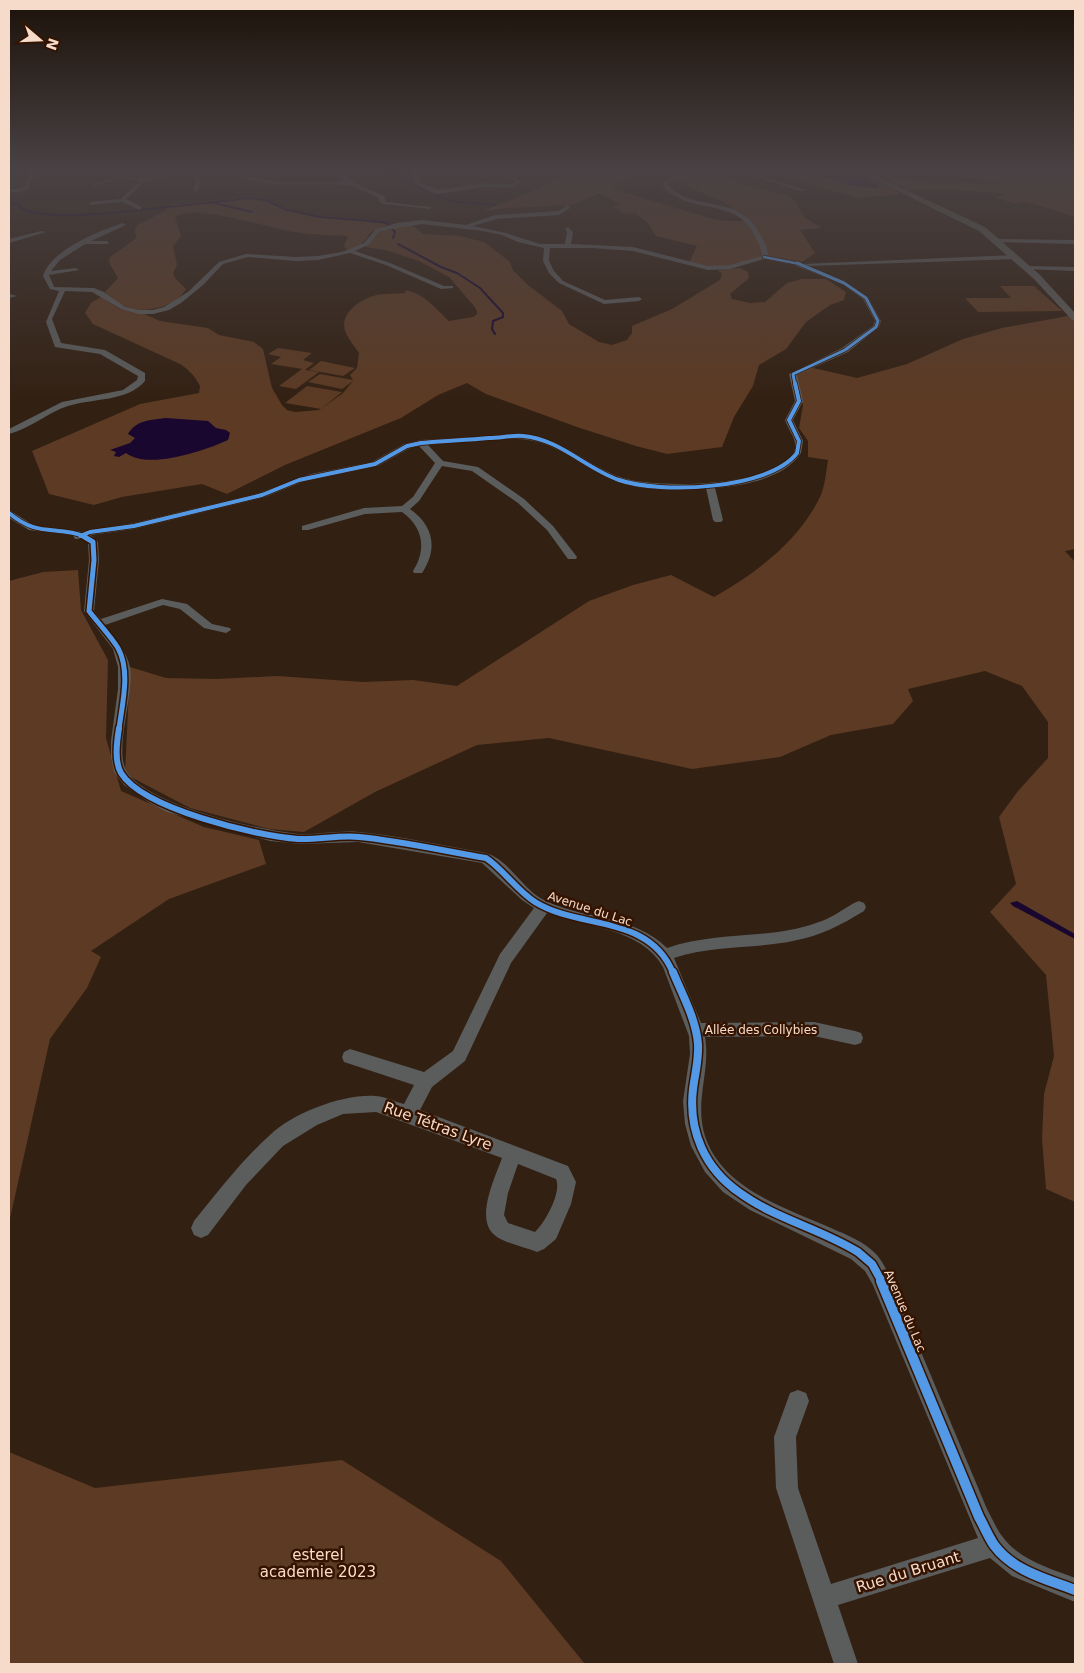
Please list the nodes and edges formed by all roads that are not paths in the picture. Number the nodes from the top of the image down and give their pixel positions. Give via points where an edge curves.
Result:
1 (75, 247) edge
2 (361, 247) edge
3 (547, 247) edge
4 (602, 247) edge
5 (763, 247) edge
6 (1004, 247) edge
7 (633, 249) joint
8 (352, 252) junction
9 (764, 258) junction
10 (993, 258) joint
11 (1018, 259) junction
12 (800, 264) junction
13 (1028, 268) junction
14 (1075, 269) edge
15 (76, 270) dead end
16 (46, 274) junction
17 (451, 287) dead end
18 (59, 289) junction
19 (639, 300) dead end
20 (1075, 318) edge
21 (9, 432) edge
22 (421, 443) junction
23 (440, 463) junction
24 (710, 485) junction
25 (404, 510) junction
26 (9, 513) edge
27 (718, 520) dead end
28 (305, 528) dead end
29 (85, 541) junction
30 (572, 557) dead end
31 (418, 571) dead end
32 (99, 623) junction
33 (226, 630) dead end
34 (544, 906) junction
35 (859, 907) dead end
36 (665, 955) junction
37 (695, 1030) junction
38 (855, 1038) dead end
39 (350, 1057) dead end
40 (426, 1081) junction
41 (408, 1114) junction
42 (513, 1154) junction
43 (201, 1228) dead end
44 (798, 1401) dead end
45 (994, 1545) junction
46 (1075, 1590) edge
47 (823, 1598) junction
48 (846, 1664) edge

1 - 16 street via 53,264
2 - 8 street
3 - 19 street via 546,261 561,282 604,302
4 - 7 street
5 - 9 street
6 - 11 main road
7 - 9 street via 708,268 730,267
8 - 17 street via 443,288
8 - 18 street via 318,258 248,255 229,260 182,302 160,310 124,308 95,290
9 - 12 street
10 - 11 street
10 - 12 street
11 - 13 main road
12 - 24 street via 844,283 866,298 878,325 845,350 793,374 798,402 789,420 799,448 793,458 760,476
13 - 14 street
13 - 20 main road
15 - 16 street
16 - 18 street via 52,288
18 - 21 street via 48,324 58,345 102,352 142,375 141,381 125,392 65,404
22 - 23 street
22 - 24 street via 523,436 552,442 630,483
22 - 29 street via 399,450 376,464 314,476 262,495 104,531
23 - 25 street via 416,499
23 - 30 street via 475,469 490,478 550,528
24 - 27 street
25 - 28 street via 364,512
25 - 31 street via 414,515 423,528 428,551 426,562
26 - 29 street via 26,525
29 - 32 street, Avenue du Lac via 94,560 89,611
32 - 33 street via 162,602 183,606 208,626
32 - 34 street, Avenue du Lac via 118,649 124,668 116,757 120,772 155,800 172,809 270,836 301,839 358,837 486,858 497,864 530,900
34 - 36 street, Avenue du Lac via 625,930 650,942
34 - 40 street via 505,959 459,1056
35 - 36 street via 812,931 781,938 743,939 688,947
36 - 37 street, Avenue du Lac
37 - 38 street, Allée des Collybies via 814,1028
37 - 45 street, Avenue du Lac via 697,1064 691,1108 694,1132 703,1152 720,1176 735,1189 849,1247 872,1264 978,1517
39 - 40 street
40 - 41 street
41 - 42 street, Rue Tétras Lyre
41 - 43 street, Rue Tétras Lyre via 376,1104 342,1106 311,1119 277,1140
42 - 42 street via 494,1217 502,1230 537,1242 549,1232 562,1204 567,1182 562,1172
44 - 47 street via 785,1437 787,1488
45 - 46 street, Avenue du Lac via 1007,1560 1032,1574
45 - 47 street, Rue du Bruant
47 - 48 street

